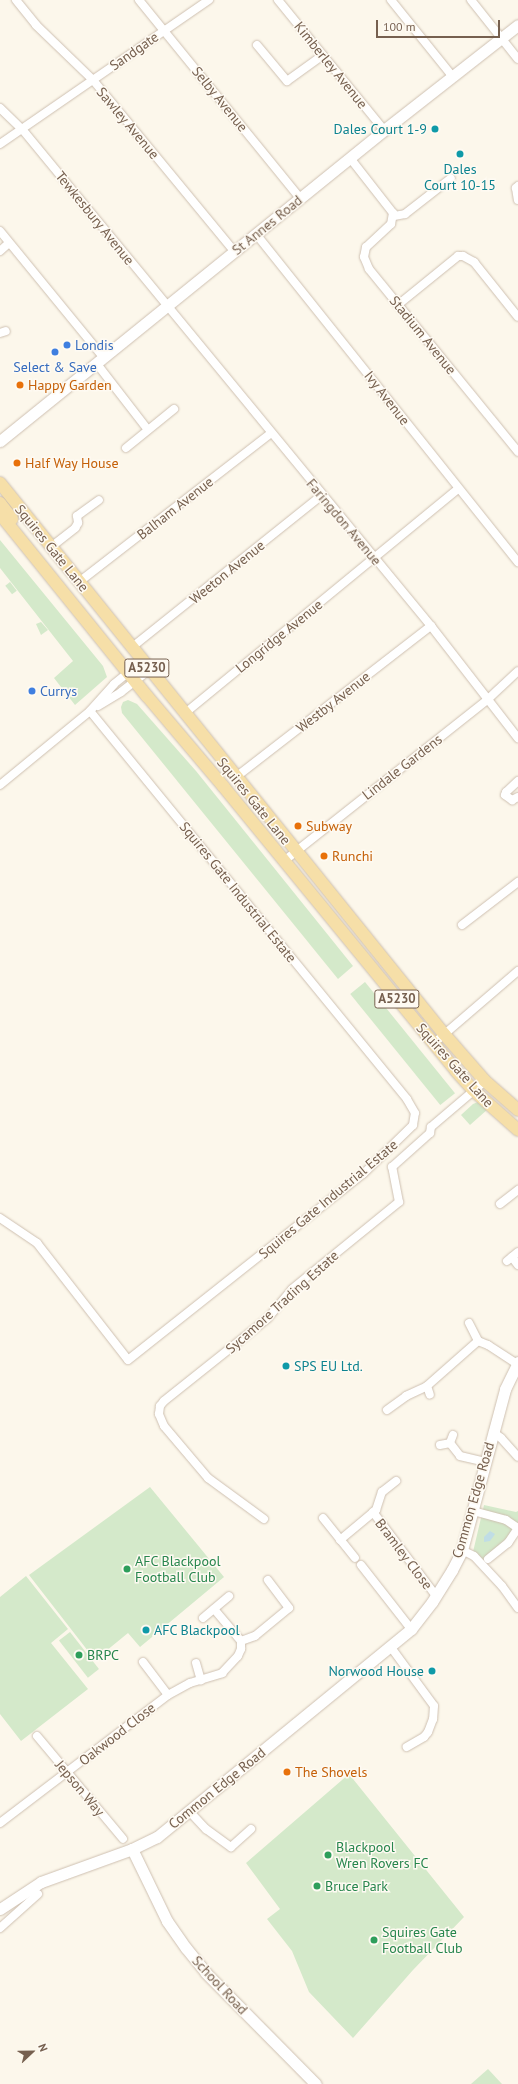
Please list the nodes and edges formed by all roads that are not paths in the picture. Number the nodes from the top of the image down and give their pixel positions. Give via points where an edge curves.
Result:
1 (16, 0) edge
2 (139, 0) edge
3 (209, 0) edge
4 (278, 0) edge
5 (391, 0) edge
6 (471, 0) edge
7 (518, 24) edge
8 (164, 30) junction
9 (501, 38) junction
10 (257, 45) dead end
11 (323, 54) junction
12 (518, 59) edge
13 (452, 76) junction
14 (93, 80) junction
15 (0, 108) edge
16 (22, 129) junction
17 (384, 130) junction
18 (0, 144) edge
19 (350, 158) junction
20 (451, 178) dead end
21 (518, 186) edge
22 (300, 198) junction
23 (518, 200) edge
24 (394, 216) junction
25 (0, 231) edge
26 (256, 234) junction
27 (9, 243) junction
28 (0, 251) edge
29 (234, 251) junction
30 (399, 304) junction
31 (167, 307) junction
32 (518, 317) edge
33 (100, 361) junction
34 (174, 409) dead end
35 (16, 427) junction
36 (148, 430) junction
37 (271, 433) junction
38 (0, 435) edge
39 (0, 441) edge
40 (126, 448) dead end
41 (518, 452) edge
42 (0, 483) edge
43 (458, 489) junction
44 (322, 496) junction
45 (99, 500) dead end
46 (0, 503) edge
47 (0, 514) edge
48 (51, 547) junction
49 (375, 559) junction
50 (518, 562) edge
51 (79, 582) junction
52 (72, 605) junction
53 (431, 626) junction
54 (131, 648) junction
55 (145, 666) junction
56 (518, 671) edge
57 (132, 677) junction
58 (487, 700) junction
59 (90, 711) junction
60 (184, 714) junction
61 (518, 738) edge
62 (236, 777) junction
63 (518, 781) edge
64 (0, 785) edge
65 (518, 796) edge
66 (295, 851) junction
67 (284, 861) junction
68 (518, 882) edge
69 (462, 925) dead end
70 (518, 971) edge
71 (444, 1034) junction
72 (433, 1044) junction
73 (485, 1080) junction
74 (473, 1090) junction
75 (518, 1110) edge
76 (518, 1130) edge
77 (518, 1190) edge
78 (500, 1204) dead end
79 (0, 1218) edge
80 (512, 1257) edge
81 (518, 1265) edge
82 (469, 1323) dead end
83 (478, 1341) junction
84 (518, 1363) edge
85 (427, 1386) junction
86 (430, 1395) dead end
87 (387, 1410) dead end
88 (493, 1432) junction
89 (440, 1445) dead end
90 (518, 1457) edge
91 (486, 1462) junction
92 (396, 1481) dead end
93 (472, 1511) junction
94 (373, 1512) junction
95 (323, 1518) dead end
96 (264, 1519) dead end
97 (518, 1528) edge
98 (340, 1540) junction
99 (462, 1550) junction
100 (355, 1558) dead end
101 (488, 1558) dead end
102 (361, 1565) dead end
103 (268, 1580) dead end
104 (229, 1596) dead end
105 (436, 1596) junction
106 (518, 1608) edge
107 (214, 1609) junction
108 (203, 1618) dead end
109 (411, 1629) junction
110 (241, 1641) junction
111 (390, 1646) junction
112 (143, 1662) dead end
113 (196, 1663) dead end
114 (201, 1680) junction
115 (168, 1695) junction
116 (37, 1736) dead end
117 (407, 1747) dead end
118 (67, 1774) junction
119 (189, 1811) junction
120 (0, 1823) edge
121 (251, 1828) dead end
122 (123, 1839) dead end
123 (132, 1849) junction
124 (117, 1855) junction
125 (144, 1873) junction
126 (38, 1894) dead end
127 (0, 1909) edge
128 (0, 1928) edge
129 (316, 2084) edge

1 - 14 street, Sawley Avenue via 40,28
2 - 8 street, Selby Avenue
3 - 8 street, Sandgate
4 - 11 street, Kimberley Avenue
5 - 13 street
6 - 9 street
7 - 9 street, St Annes Road
8 - 14 street, Sandgate
8 - 22 street, Selby Avenue
9 - 12 street
9 - 13 street, St Annes Road
10 - 11 street via 287,81
11 - 17 street, Kimberley Avenue
13 - 17 street, St Annes Road
14 - 16 street, Sandgate
14 - 29 street, Sawley Avenue
15 - 16 street, Tewkesbury Avenue
16 - 18 street, Sandgate
16 - 31 street, Tewkesbury Avenue
17 - 19 street, St Annes Road
19 - 22 street, St Annes Road
19 - 24 street via 392,210
20 - 24 street via 405,214
21 - 23 street
22 - 26 street, St Annes Road
24 - 30 street, Stadium Avenue via 391,224 367,245 364,257 373,275
25 - 27 street
26 - 29 street, St Annes Road
26 - 43 street, Ivy Avenue
27 - 28 street
27 - 33 street
29 - 31 street, St Annes Road
30 - 32 street via 458,256 463,256 474,262
30 - 41 street, Stadium Avenue
31 - 33 street, St Annes Road
31 - 37 street, Faringdon Avenue
33 - 35 street, St Annes Road
33 - 36 street
34 - 36 street
35 - 38 street, St Annes Road
35 - 39 street, St Annes Road
36 - 40 street
37 - 44 street, Faringdon Avenue
37 - 51 street, Balham Avenue
42 - 48 main road, Squires Gate Lane / A5230
43 - 49 street, Longridge Avenue
43 - 50 street, Ivy Avenue
44 - 49 street, Faringdon Avenue
44 - 54 street, Weeton Avenue
45 - 48 street via 77,516 78,523 75,528
46 - 52 main road via 40,552
47 - 52 main road, Squires Gate Lane / A5230
48 - 51 main road, Squires Gate Lane / A5230
49 - 53 street, Faringdon Avenue
49 - 60 street, Longridge Avenue
51 - 54 main road, Squires Gate Lane / A5230
52 - 57 main road, Squires Gate Lane / A5230
53 - 58 street, Faringdon Avenue
53 - 62 street, Westby Avenue
54 - 55 main road, Squires Gate Lane / A5230
55 - 57 street
55 - 60 main road, Squires Gate Lane / A5230
56 - 58 street, Lindale Gardens
57 - 59 street
57 - 67 main road, Squires Gate Lane / A5230
58 - 61 street, Faringdon Avenue
58 - 66 street, Lindale Gardens
59 - 64 street
59 - 79 street, Squires Gate Industrial Estate via 407,1098 415,1113 413,1125 363,1174 128,1360 37,1243
60 - 62 main road, Squires Gate Lane / A5230
62 - 66 main road, Squires Gate Lane / A5230
63 - 65 street via 505,795 510,800
66 - 67 street, Lindale Gardens
66 - 71 main road, Squires Gate Lane / A5230
67 - 72 main road, Squires Gate Lane / A5230
68 - 69 street
70 - 71 street
71 - 72 street
71 - 73 main road, Squires Gate Lane / A5230
72 - 74 main road, Squires Gate Lane / A5230
73 - 74 street
73 - 75 main road, Squires Gate Lane / A5230
74 - 76 main road, Squires Gate Lane / A5230
74 - 96 street, Sycamore Trading Estate via 431,1127 430,1133 392,1167 399,1202 292,1289 268,1318 160,1406 159,1416 164,1426 208,1478
77 - 78 street
80 - 81 street
82 - 83 street
83 - 84 street
83 - 85 street
84 - 88 street, Common Edge Road via 505,1388
85 - 86 street
85 - 87 street via 406,1396
88 - 90 street
88 - 91 street, Common Edge Road
89 - 91 street via 452,1439 460,1456
91 - 93 street, Common Edge Road
92 - 94 street, Bramley Close via 382,1492
93 - 97 street via 506,1520
93 - 99 street, Common Edge Road
94 - 98 street, Bramley Close
94 - 105 street, Bramley Close
95 - 98 street
97 - 101 street via 508,1543
98 - 100 street
99 - 105 street, Common Edge Road
99 - 106 street via 474,1556
102 - 109 street
103 - 110 street via 289,1608 255,1636
104 - 107 street
105 - 109 street, Common Edge Road
107 - 108 street
107 - 110 street
109 - 111 street, Common Edge Road
110 - 114 street, Oakwood Close via 241,1649 222,1673
111 - 117 street via 434,1706 428,1732
111 - 119 street, Common Edge Road
112 - 115 street, Oakwood Close
113 - 114 street
114 - 115 street, Oakwood Close via 180,1687
115 - 118 street, Oakwood Close
116 - 118 street, Jepson Way
118 - 120 street, Oakwood Close
118 - 122 street, Jepson Way
119 - 121 street via 206,1829 231,1848
119 - 123 street, Common Edge Road via 157,1837
123 - 124 street, Common Edge Road
123 - 125 street, School Road
124 - 125 street, School Road
124 - 127 street, Common Edge Road via 41,1882
125 - 129 street, School Road via 167,1921 200,1965
126 - 128 street

